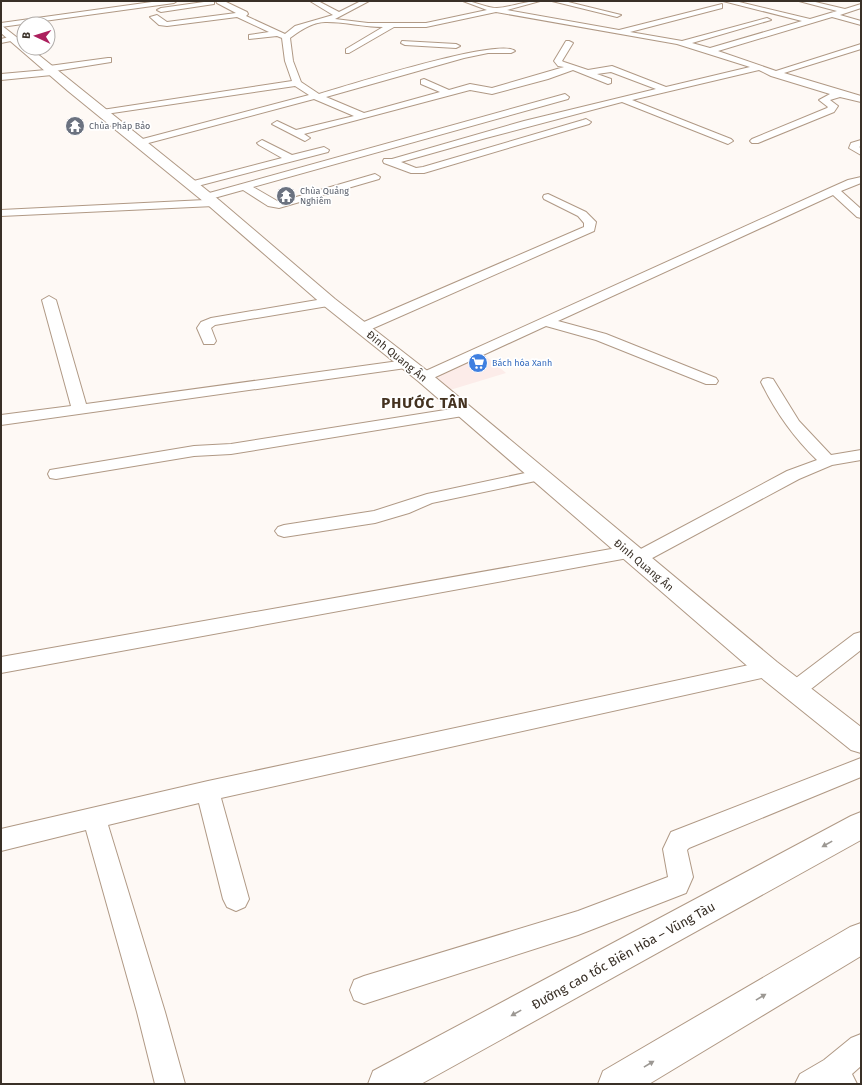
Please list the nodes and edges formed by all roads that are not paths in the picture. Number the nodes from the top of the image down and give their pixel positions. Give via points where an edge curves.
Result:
1 (174, 1) edge
2 (313, 1) edge
3 (365, 1) edge
4 (466, 1) edge
5 (537, 1) edge
6 (555, 1) edge
7 (726, 1) edge
8 (802, 1) edge
9 (217, 2) edge
10 (719, 6) dead end
11 (861, 6) edge
12 (496, 10) junction
13 (845, 11) junction
14 (340, 15) junction
15 (617, 15) dead end
16 (832, 16) junction
17 (327, 20) junction
18 (767, 20) dead end
19 (811, 21) junction
20 (861, 24) edge
21 (394, 25) junction
22 (426, 25) junction
23 (1, 26) edge
24 (619, 32) junction
25 (284, 35) junction
26 (252, 37) dead end
27 (16, 39) edge
28 (1, 40) edge
29 (16, 41) edge
30 (405, 43) junction
31 (570, 43) dead end
32 (683, 43) junction
33 (456, 46) dead end
34 (861, 46) edge
35 (398, 49) dead end
36 (349, 51) dead end
37 (511, 51) dead end
38 (710, 51) junction
39 (35, 56) edge
40 (108, 60) dead end
41 (573, 66) junction
42 (757, 68) junction
43 (50, 70) junction
44 (589, 72) junction
45 (774, 74) junction
46 (1, 76) edge
47 (608, 81) dead end
48 (424, 82) dead end
49 (297, 83) junction
50 (664, 89) junction
51 (449, 93) junction
52 (838, 94) junction
53 (316, 96) junction
54 (565, 97) dead end
55 (621, 98) junction
56 (861, 99) edge
57 (554, 100) junction
58 (578, 110) junction
59 (102, 114) junction
60 (503, 114) junction
61 (363, 116) junction
62 (586, 122) dead end
63 (277, 124) dead end
64 (525, 124) junction
65 (296, 133) junction
66 (728, 141) dead end
67 (755, 141) dead end
68 (138, 143) junction
69 (262, 143) dead end
70 (861, 143) edge
71 (861, 152) edge
72 (367, 156) junction
73 (291, 159) junction
74 (392, 162) junction
75 (375, 177) dead end
76 (861, 180) edge
77 (294, 182) junction
78 (190, 185) junction
79 (246, 187) junction
80 (834, 190) junction
81 (315, 195) junction
82 (548, 197) dead end
83 (210, 200) junction
84 (1, 213) edge
85 (861, 215) edge
86 (49, 300) dead end
87 (329, 302) junction
88 (545, 322) junction
89 (362, 328) junction
90 (209, 341) dead end
91 (406, 364) junction
92 (424, 377) junction
93 (711, 381) dead end
94 (768, 382) dead end
95 (80, 410) junction
96 (464, 412) junction
97 (1, 420) edge
98 (861, 455) edge
99 (828, 461) junction
100 (56, 474) dead end
101 (539, 475) junction
102 (284, 531) dead end
103 (632, 555) junction
104 (861, 639) edge
105 (1, 665) edge
106 (768, 669) junction
107 (795, 690) junction
108 (861, 742) edge
109 (861, 767) edge
110 (208, 791) junction
111 (94, 818) junction
112 (861, 825) edge
113 (1, 840) edge
114 (236, 899) dead end
115 (861, 938) edge
116 (364, 990) dead end
117 (861, 1048) edge
118 (829, 1079) edge
119 (170, 1084) edge
120 (386, 1084) edge
121 (616, 1084) edge

1 - 23 street
2 - 14 street
3 - 14 street
4 - 12 street
5 - 12 street
6 - 15 street
7 - 19 street
8 - 13 street
9 - 25 street via 270,24
9 - 25 street via 158,10 156,12 161,16 150,17 167,24 238,15
10 - 24 street
11 - 13 street
12 - 22 street
12 - 24 street
13 - 16 street
14 - 17 street
16 - 19 street
16 - 20 street
17 - 21 street
17 - 25 street
18 - 32 street
19 - 38 street
21 - 22 street
21 - 36 street
22 - 30 street
23 - 27 main road, Đinh Quang Ân
24 - 32 street
25 - 26 street
25 - 49 street
28 - 29 street
30 - 33 street
30 - 35 street
31 - 41 street via 558,61
32 - 38 street
34 - 45 street
37 - 53 street via 488,51 463,56
38 - 42 street
39 - 43 main road, Đinh Quang Ân
40 - 43 street
41 - 44 street
41 - 51 street via 545,77 492,91 472,87
42 - 45 street
42 - 50 street
43 - 46 street
43 - 59 main road, Đinh Quang Ân
44 - 47 street
44 - 50 street via 612,69
45 - 52 street
48 - 51 street
49 - 53 street
49 - 59 street
50 - 55 street
51 - 61 street
52 - 56 street
52 - 67 street via 823,100 833,106 831,110
53 - 61 street
53 - 68 street
54 - 57 street
55 - 58 street
55 - 66 street
57 - 58 street
57 - 60 street
58 - 64 street
59 - 68 main road, Đinh Quang Ân
60 - 64 street
60 - 72 street
61 - 65 street
62 - 74 street via 424,170 415,170
63 - 65 street
64 - 74 street
65 - 73 street via 321,147
68 - 78 main road, Đinh Quang Ân
69 - 73 street
70 - 71 street via 854,148
72 - 74 street
72 - 77 street via 366,162
73 - 78 street
75 - 81 street
76 - 80 street
77 - 79 street
77 - 81 street
78 - 83 main road, Đinh Quang Ân
79 - 81 street via 272,204 278,205
79 - 83 street
80 - 85 street
80 - 88 street
82 - 89 street via 582,214 590,222 590,229
83 - 84 street
83 - 87 main road, Đinh Quang Ân
86 - 95 street
87 - 89 main road, Đinh Quang Ân
87 - 90 street via 211,322 204,328
88 - 92 street
88 - 93 street via 601,337
89 - 91 main road, Đinh Quang Ân
91 - 92 main road, Đinh Quang Ân
91 - 95 street
92 - 96 main road, Đinh Quang Ân
94 - 99 street via 795,429
95 - 97 street
96 - 100 street via 231,449 194,451
96 - 101 main road, Đinh Quang Ân
98 - 99 street
99 - 103 street via 793,475
101 - 102 street via 427,499 376,517
101 - 103 main road, Đinh Quang Ân
103 - 105 street
103 - 106 main road, Đinh Quang Ân
104 - 107 street
106 - 107 main road, Đinh Quang Ân
106 - 110 street
107 - 108 main road, Đinh Quang Ân
109 - 116 street via 680,840 675,849 681,877 678,885 578,923
110 - 111 street
110 - 114 street
111 - 113 street
111 - 119 street via 152,1012
112 -> 120 main road, Đường cao tốc Biên Hòa – Vũng Tàu
121 -> 115 main road
117 - 118 street

